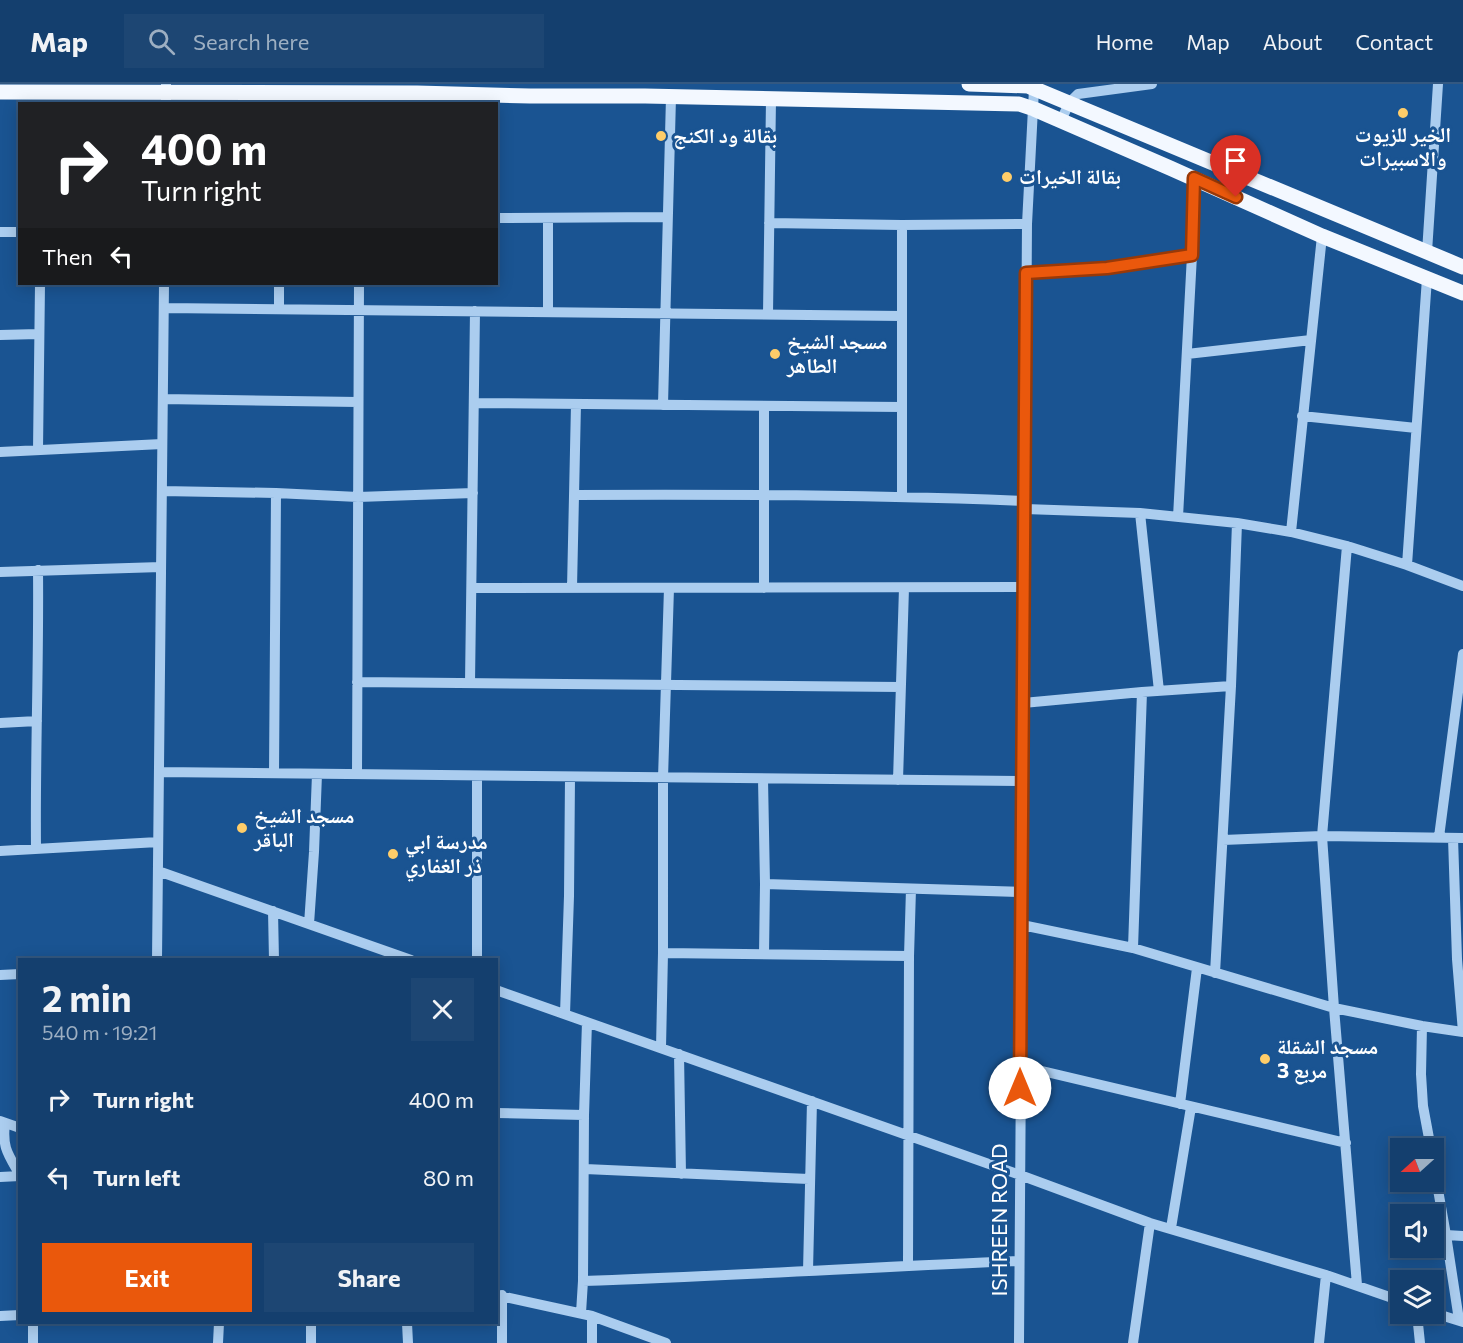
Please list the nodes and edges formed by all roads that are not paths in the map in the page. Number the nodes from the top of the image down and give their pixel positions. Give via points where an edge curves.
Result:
1 (969, 84) edge
2 (1152, 84) edge
3 (1438, 84) edge
4 (1024, 86) edge
5 (0, 92) edge
6 (166, 93) edge
7 (671, 97) junction
8 (278, 98) edge
9 (771, 99) junction
10 (1069, 103) junction
11 (1026, 107) junction
12 (1061, 121) junction
13 (1194, 178) junction
14 (498, 218) edge
15 (548, 218) junction
16 (667, 218) junction
17 (769, 223) junction
18 (1027, 224) junction
19 (902, 225) junction
20 (0, 232) edge
21 (18, 232) edge
22 (1323, 236) junction
23 (1427, 252) junction
24 (1192, 255) junction
25 (1463, 267) edge
26 (1026, 273) junction
27 (1427, 278) junction
28 (40, 285) edge
29 (164, 285) edge
30 (279, 285) edge
31 (358, 285) edge
32 (1463, 293) edge
33 (164, 308) junction
34 (279, 309) junction
35 (358, 310) junction
36 (475, 311) junction
37 (548, 312) junction
38 (666, 314) junction
39 (768, 314) junction
40 (902, 316) junction
41 (38, 334) junction
42 (0, 335) edge
43 (1311, 340) junction
44 (1187, 354) junction
45 (163, 399) junction
46 (358, 402) junction
47 (475, 403) junction
48 (576, 404) junction
49 (663, 405) junction
50 (764, 406) junction
51 (902, 407) junction
52 (1302, 416) junction
53 (1416, 428) junction
54 (162, 444) junction
55 (38, 450) junction
56 (0, 452) edge
57 (162, 491) junction
58 (276, 493) junction
59 (473, 494) junction
60 (764, 494) junction
61 (574, 495) junction
62 (902, 496) junction
63 (358, 497) junction
64 (1025, 505) junction
65 (1140, 513) junction
66 (1178, 517) junction
67 (1237, 523) junction
68 (1291, 532) junction
69 (1347, 546) junction
70 (1407, 565) junction
71 (161, 567) junction
72 (38, 570) junction
73 (0, 572) edge
74 (1463, 586) edge
75 (1024, 587) junction
76 (472, 588) junction
77 (572, 588) junction
78 (669, 588) junction
79 (764, 588) junction
80 (904, 588) junction
81 (1463, 654) edge
82 (357, 682) junction
83 (470, 683) junction
84 (666, 685) junction
85 (1231, 686) junction
86 (901, 687) junction
87 (1159, 691) junction
88 (1142, 692) junction
89 (1023, 702) junction
90 (37, 721) junction
91 (0, 723) edge
92 (159, 772) junction
93 (274, 773) junction
94 (317, 774) junction
95 (357, 774) junction
96 (477, 776) junction
97 (570, 777) junction
98 (663, 778) junction
99 (763, 779) junction
100 (898, 780) junction
101 (1023, 781) junction
102 (1322, 836) junction
103 (1439, 837) junction
104 (1458, 838) edge
105 (1223, 840) junction
106 (158, 842) junction
107 (36, 848) junction
108 (0, 850) edge
109 (158, 871) junction
110 (765, 884) junction
111 (912, 889) junction
112 (1022, 892) junction
113 (273, 911) junction
114 (309, 924) junction
115 (1022, 925) junction
116 (376, 947) junction
117 (1132, 948) junction
118 (663, 953) junction
119 (764, 954) junction
120 (909, 956) junction
121 (157, 958) edge
122 (274, 958) edge
123 (375, 958) edge
124 (406, 958) edge
125 (477, 958) edge
126 (1460, 959) edge
127 (1197, 968) junction
128 (1215, 973) junction
129 (18, 974) edge
130 (0, 975) edge
131 (498, 991) edge
132 (1334, 1008) junction
133 (565, 1014) junction
134 (587, 1022) junction
135 (1422, 1026) junction
136 (1463, 1032) edge
137 (661, 1048) junction
138 (679, 1054) junction
139 (1021, 1066) junction
140 (812, 1101) junction
141 (1185, 1106) junction
142 (498, 1113) edge
143 (584, 1115) junction
144 (3, 1122) edge
145 (18, 1127) edge
146 (908, 1135) junction
147 (1429, 1138) edge
148 (1346, 1143) junction
149 (585, 1169) junction
150 (18, 1172) edge
151 (681, 1174) junction
152 (18, 1175) edge
153 (1020, 1175) junction
154 (0, 1177) edge
155 (809, 1179) junction
156 (1438, 1192) edge
157 (1150, 1223) junction
158 (1171, 1228) junction
159 (1446, 1235) junction
160 (1463, 1236) edge
161 (1019, 1261) junction
162 (908, 1265) junction
163 (808, 1271) junction
164 (1326, 1275) junction
165 (583, 1281) junction
166 (1357, 1286) junction
167 (499, 1295) edge
168 (1390, 1297) edge
169 (18, 1315) edge
170 (586, 1315) junction
171 (1444, 1315) edge
172 (0, 1316) edge
173 (1461, 1321) edge
174 (33, 1324) edge
175 (219, 1324) edge
176 (311, 1324) edge
177 (407, 1324) edge
178 (1419, 1324) edge
179 (33, 1343) edge
180 (218, 1343) edge
181 (311, 1343) edge
182 (408, 1343) edge
183 (502, 1343) edge
184 (592, 1343) edge
185 (666, 1343) edge
186 (1019, 1343) edge
187 (1133, 1343) edge
188 (1319, 1343) edge
189 (1420, 1343) edge

1 - 4 main road
2 - 10 street via 1078,94
3 - 23 street
4 - 10 main road
4 - 11 street, ISHREEN ROAD
5 - 6 main road
6 - 8 main road
7 - 8 main road via 417,93
7 - 9 main road
7 - 16 street
9 - 11 main road
9 - 17 street
10 - 12 street
10 - 23 main road
11 - 12 main road
11 - 18 street, ISHREEN ROAD
12 - 13 main road
13 - 22 main road
13 - 24 street
14 - 15 street
15 - 16 street
15 - 37 street
16 - 38 street
17 - 19 street
17 - 39 street
18 - 19 street
18 - 26 street, ISHREEN ROAD
19 - 40 street
20 - 21 street
22 - 27 main road
22 - 43 street
23 - 25 main road
24 - 26 street via 1107,268
24 - 44 street
26 - 64 street, ISHREEN ROAD
27 - 32 main road
27 - 53 street
28 - 41 street
29 - 33 street
30 - 34 street
31 - 35 street
33 - 34 street
33 - 45 street
34 - 35 street
35 - 36 street
35 - 46 street
36 - 37 street
36 - 47 street
37 - 38 street
38 - 39 street
38 - 49 street
39 - 40 street
40 - 51 street
41 - 42 street
41 - 55 street
43 - 44 street
43 - 52 street
44 - 66 street
45 - 46 street
45 - 54 street
46 - 63 street
47 - 48 street
47 - 59 street
48 - 49 street
48 - 61 street
49 - 50 street
50 - 51 street
50 - 60 street
51 - 62 street
52 - 53 street
52 - 68 street
53 - 70 street
54 - 55 street
54 - 57 street
55 - 56 street
57 - 58 street
57 - 71 street
58 - 63 street
58 - 93 street
59 - 63 street
59 - 76 street
60 - 61 street
60 - 62 street
60 - 79 street
61 - 77 street
62 - 64 street
63 - 82 street
64 - 65 street
64 - 75 street, ISHREEN ROAD
65 - 66 street
65 - 87 street
66 - 67 street
67 - 68 street
67 - 85 street
68 - 69 street
69 - 70 street
69 - 102 street
70 - 74 street
71 - 72 street
71 - 92 street
72 - 73 street
72 - 90 street
75 - 80 street
75 - 89 street, ISHREEN ROAD
76 - 77 street
76 - 83 street
77 - 78 street
78 - 79 street
78 - 84 street
79 - 80 street
80 - 86 street
81 - 103 street
82 - 83 street
82 - 95 street
83 - 84 street
84 - 86 street
84 - 98 street
85 - 87 street
85 - 105 street
86 - 100 street
87 - 88 street
88 - 89 street
88 - 117 street
89 - 101 street, ISHREEN ROAD
90 - 91 street
90 - 107 street
92 - 93 street
92 - 106 street
93 - 94 street
94 - 95 street
94 - 114 street
95 - 96 street
96 - 97 street
96 - 125 street
97 - 98 street
97 - 133 street
98 - 99 street
98 - 118 street
99 - 100 street
99 - 110 street
100 - 101 street
101 - 112 street, ISHREEN ROAD
102 - 103 street
102 - 105 street
102 - 132 street
103 - 104 street
104 - 126 street
105 - 128 street
106 - 107 street
106 - 109 street
107 - 108 street
109 - 113 street
109 - 121 street
110 - 111 street
110 - 119 street
111 - 112 street
111 - 120 street
112 - 115 street, ISHREEN ROAD
113 - 114 street
113 - 122 street
114 - 116 street
115 - 117 street
115 - 139 street, ISHREEN ROAD
116 - 123 street
116 - 124 street
117 - 127 street
118 - 119 street
118 - 137 street
119 - 120 street
120 - 146 street
126 - 136 street
127 - 128 street
127 - 141 street
128 - 132 street
129 - 130 street
131 - 133 street
132 - 135 street
132 - 148 street
133 - 134 street
134 - 137 street
134 - 143 street
135 - 136 street
135 - 147 street via 1421,1074
137 - 138 street
138 - 140 street
138 - 151 street
139 - 141 street
139 - 153 street, ISHREEN ROAD
140 - 146 street
140 - 155 street
141 - 148 street
141 - 158 street
142 - 143 street
143 - 149 street
144 - 145 street
144 - 150 street via 4,1147
146 - 153 street
146 - 162 street
148 - 166 street
149 - 151 street
149 - 165 street
151 - 155 street
152 - 154 street
153 - 157 street
153 - 161 street, ISHREEN ROAD
155 - 163 street
156 - 159 street
157 - 158 street
157 - 187 street
158 - 164 street
159 - 160 street
159 - 173 street
161 - 162 street
161 - 186 street, ISHREEN ROAD
162 - 163 street
163 - 165 street
164 - 166 street
164 - 188 street
165 - 170 street
166 - 168 street
167 - 170 street
167 - 183 street
169 - 172 street
170 - 184 street
170 - 185 street
171 - 173 street
174 - 179 street
175 - 180 street
176 - 181 street
177 - 182 street
178 - 189 street

